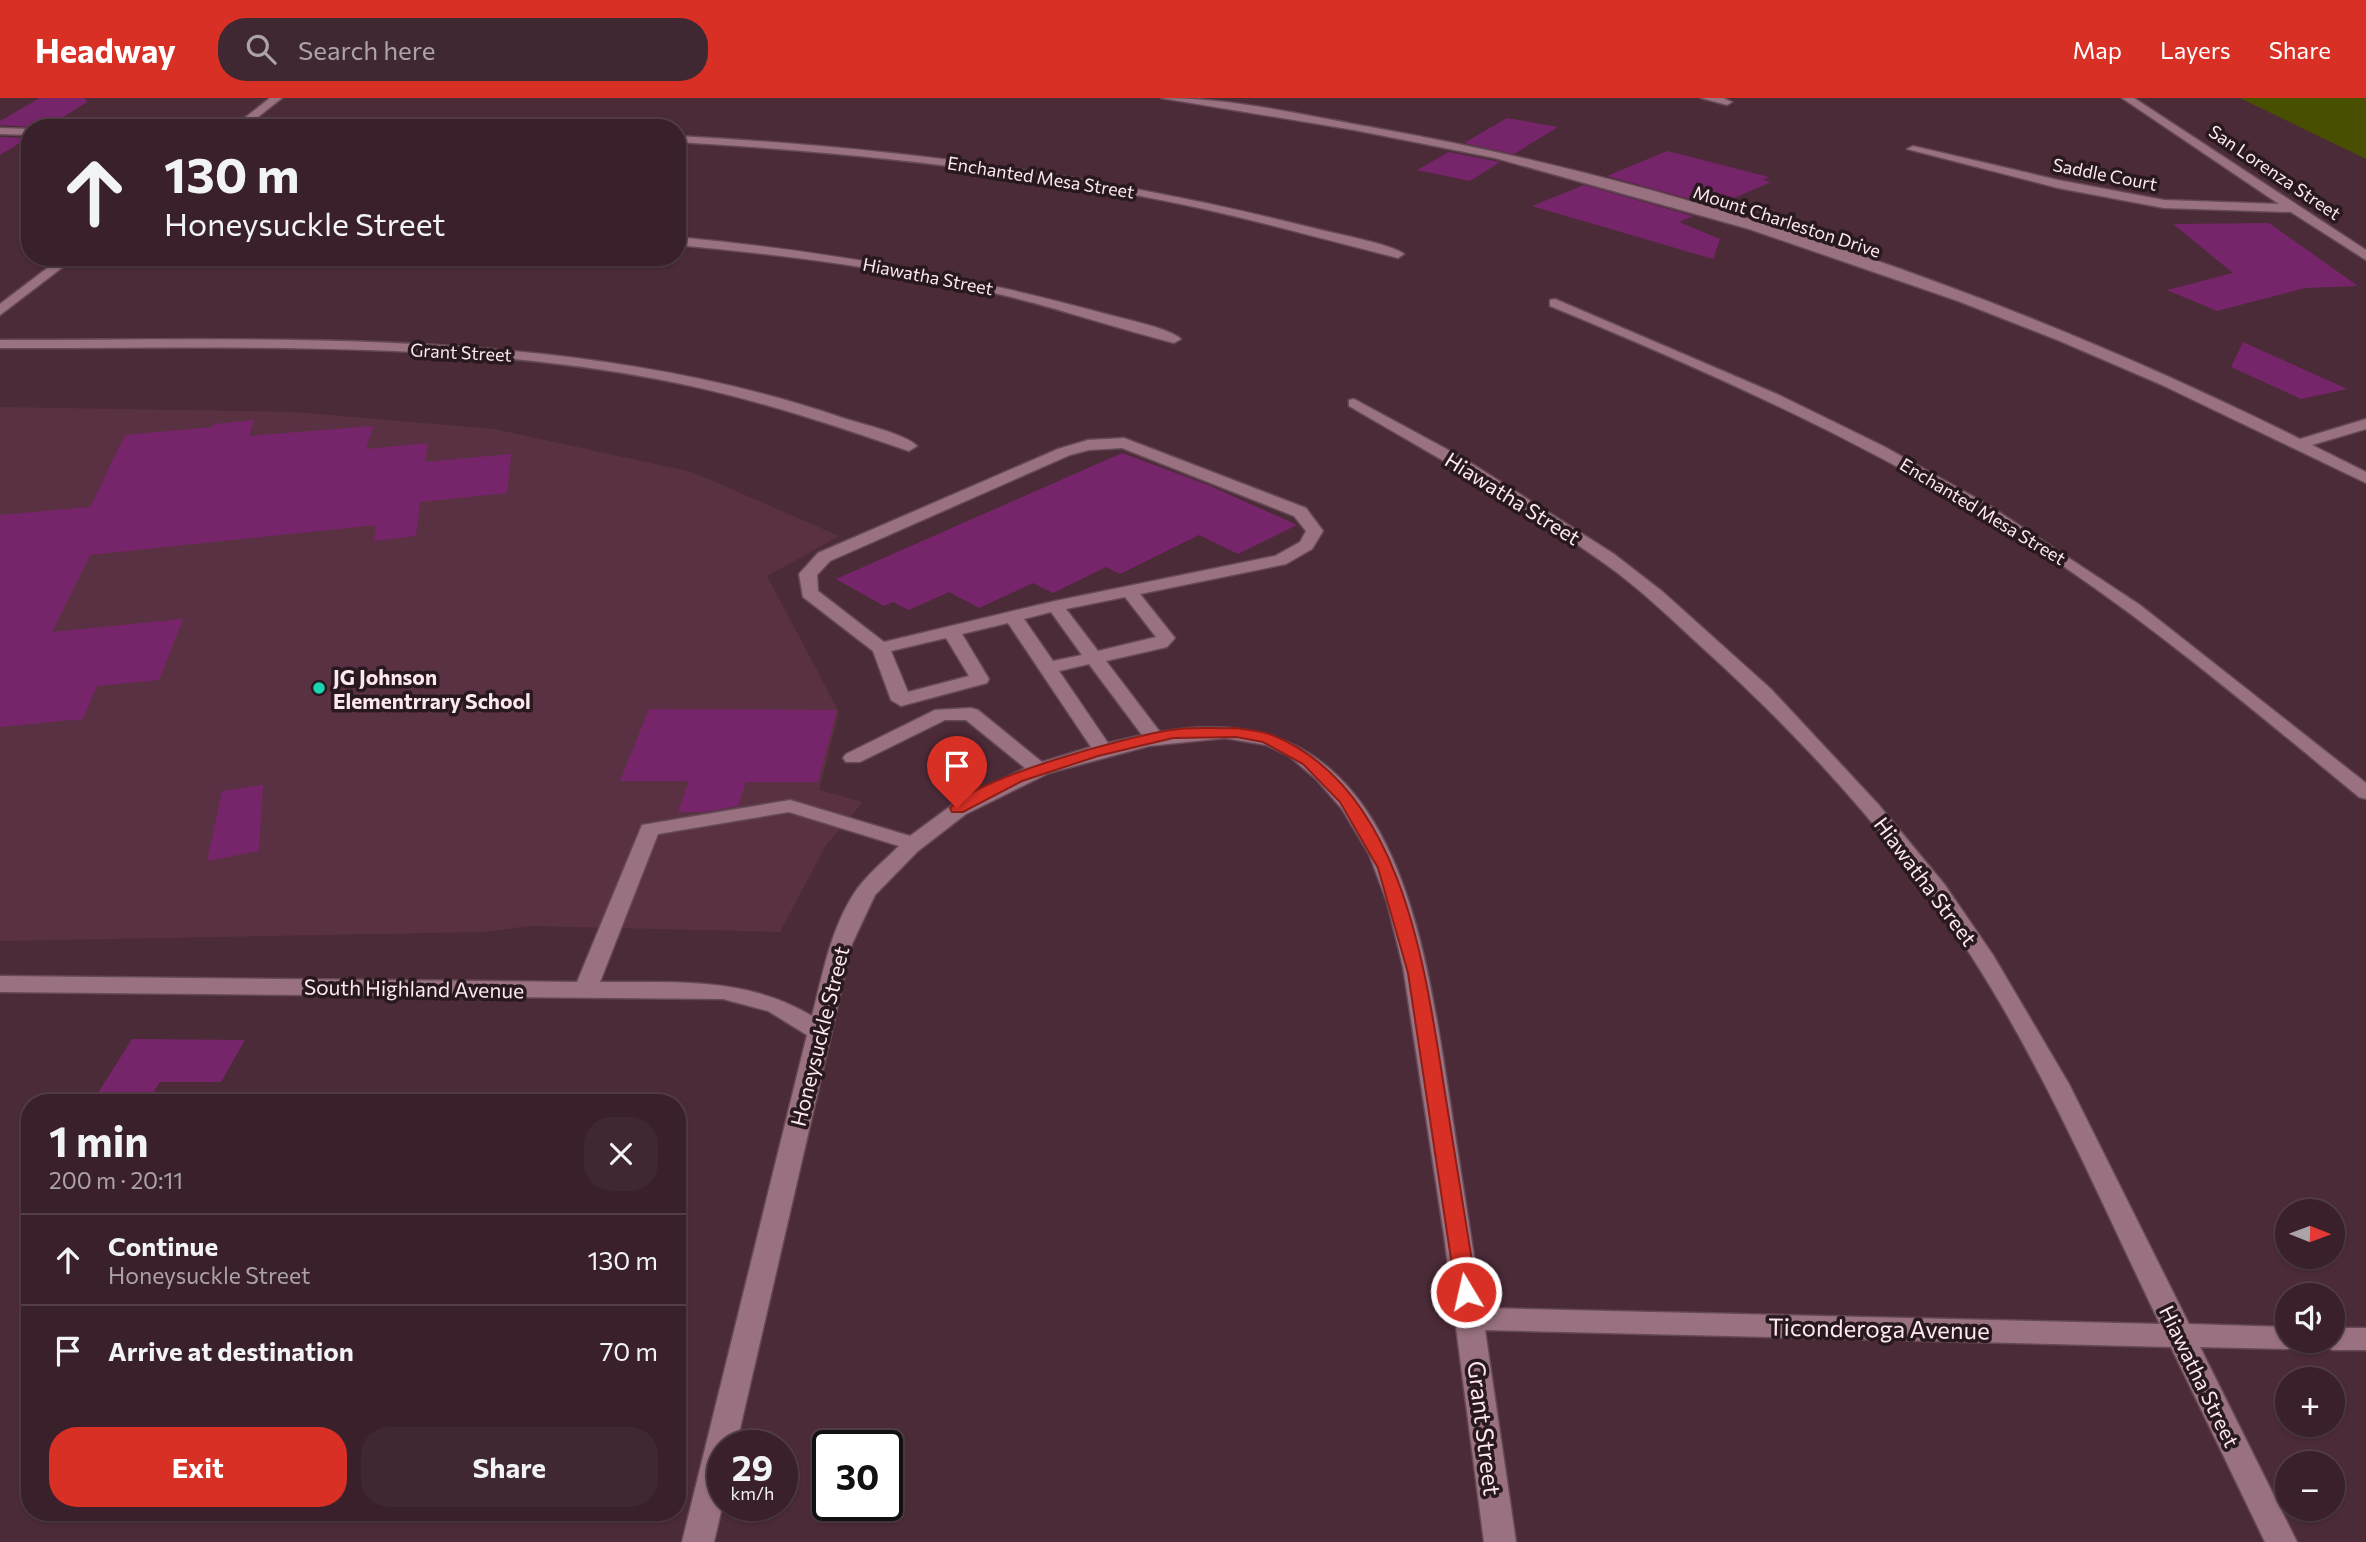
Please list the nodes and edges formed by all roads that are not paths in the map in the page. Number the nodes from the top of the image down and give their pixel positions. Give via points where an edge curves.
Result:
1 (276, 98) edge
2 (1166, 98) edge
3 (1706, 98) edge
4 (2127, 98) edge
5 (1727, 102) dead end
6 (249, 119) edge
7 (0, 131) edge
8 (21, 132) edge
9 (686, 140) edge
10 (1913, 149) dead end
11 (2292, 208) junction
12 (686, 242) edge
13 (1398, 254) dead end
14 (2366, 256) edge
15 (58, 266) edge
16 (1555, 303) dead end
17 (0, 311) edge
18 (1174, 339) dead end
19 (0, 344) edge
20 (1354, 403) dead end
21 (2366, 424) edge
22 (2299, 444) junction
23 (909, 446) dead end
24 (2366, 478) edge
25 (1129, 591) junction
26 (1055, 606) junction
27 (1013, 616) junction
28 (951, 631) junction
29 (881, 648) junction
30 (1093, 657) junction
31 (1048, 668) junction
32 (1154, 738) junction
33 (1103, 750) junction
34 (853, 758) dead end
35 (1308, 760) joint
36 (1040, 770) junction
37 (2366, 793) edge
38 (911, 843) junction
39 (0, 984) edge
40 (585, 990) junction
41 (819, 1031) junction
42 (1471, 1319) junction
43 (2180, 1335) junction
44 (2275, 1338) edge
45 (2345, 1339) edge
46 (2366, 1339) edge
47 (698, 1542) edge
48 (1500, 1542) edge
49 (2281, 1542) edge

1 - 6 street
2 - 22 street, Mount Charleston Drive via 1330,124 1540,166 1772,232 2048,331
3 - 5 street
4 - 11 street, San Lorenza Street
7 - 8 street
9 - 13 street, Enchanted Mesa Street via 828,149 1006,170 1244,214
10 - 11 street, Saddle Court via 2164,204
11 - 14 street, San Lorenza Street
12 - 18 street, Hiawatha Street via 818,256 925,274 1095,313
15 - 17 street
16 - 37 street, Enchanted Mesa Street via 1772,394 1985,509 2206,661
19 - 23 street, Grant Street via 469,351 534,357 779,400
20 - 43 street, Hiawatha Street via 1457,461 1608,558 1657,596 1764,693 1871,808 1982,955 2050,1072
21 - 22 street
22 - 24 street, Mount Charleston Drive
25 - 26 street
25 - 29 street via 1280,560 1306,545 1315,531 1300,512 1124,443 1088,445 824,557 808,575 809,593
25 - 30 street via 1166,638
26 - 27 street
26 - 30 street
27 - 28 street
27 - 31 street
28 - 29 street
28 - 29 street via 981,679 901,700
30 - 31 street
30 - 32 street
31 - 33 street
32 - 33 street, Honeysuckle Street
32 - 35 street, Honeysuckle Street via 1236,733 1267,738
33 - 36 street, Honeysuckle Street
34 - 36 street via 942,714 971,714
35 - 42 street, Grant Street via 1346,799 1386,868 1417,973
36 - 38 street, Honeysuckle Street via 957,808
38 - 40 street via 790,806 649,829
38 - 41 street, Honeysuckle Street via 866,892 841,944
39 - 40 street, South Highland Avenue
40 - 41 street, South Highland Avenue via 723,991 776,1005
41 - 47 street, Honeysuckle Street
42 - 43 street, Ticonderoga Avenue
42 - 48 street, Grant Street
43 - 44 street, Ticonderoga Avenue
43 - 49 street, Hiawatha Street
45 - 46 street

